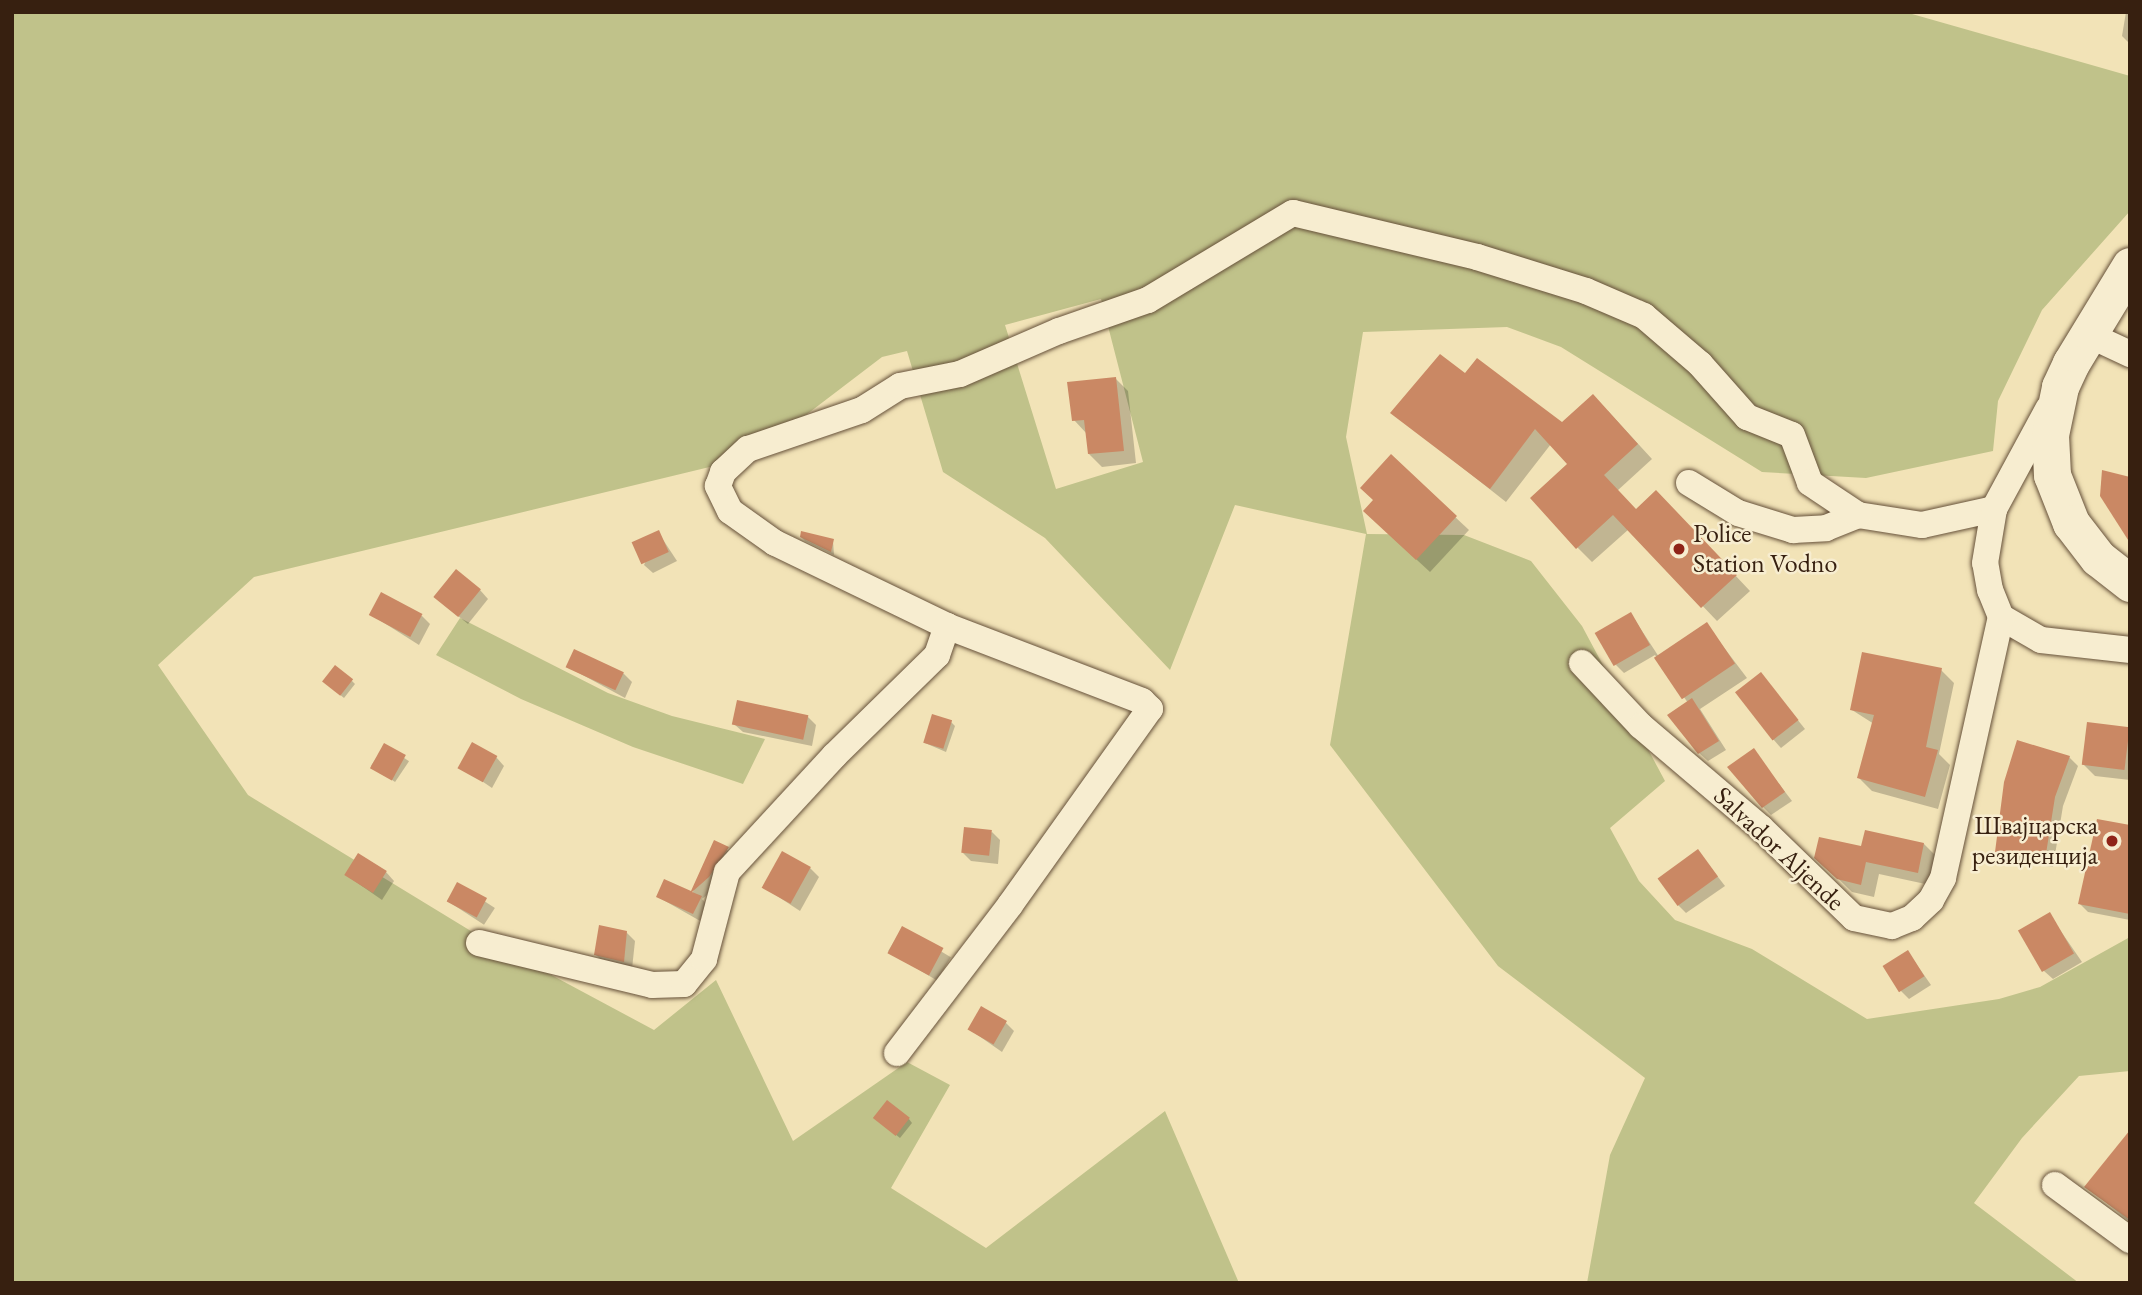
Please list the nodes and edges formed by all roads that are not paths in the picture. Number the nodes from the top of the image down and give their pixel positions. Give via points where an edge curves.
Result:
1 (2130, 266) edge
2 (2085, 333) junction
3 (2130, 355) edge
4 (2060, 387) junction
5 (1689, 482) dead end
6 (1994, 509) junction
7 (1858, 515) junction
8 (2130, 583) edge
9 (2001, 617) junction
10 (947, 626) junction
11 (2130, 650) edge
12 (1582, 663) dead end
13 (479, 943) dead end
14 (897, 1053) dead end
15 (2055, 1185) dead end
16 (2130, 1240) edge

1 - 2 street
2 - 3 street
2 - 4 street
4 - 6 street
4 - 8 street via 2050,435 2052,475 2071,523 2098,558
5 - 7 street via 1738,513 1793,530 1826,528
6 - 7 street via 1922,525
6 - 9 street via 1985,563
7 - 10 street via 1810,483 1791,435 1747,417 1700,364 1644,316 1586,291 1477,257 1293,213 1148,300 1059,331 960,374 900,386 862,410 748,449 723,472 718,485 730,511 775,543
9 - 11 street via 2041,640
9 - 12 street, Salvador Aljende via 1943,878 1921,909 1892,926 1854,918 1761,828 1641,726
10 - 13 street via 937,655 834,756 727,872 704,959 684,984 652,985
10 - 14 street via 1142,701 1150,709
15 - 16 street

